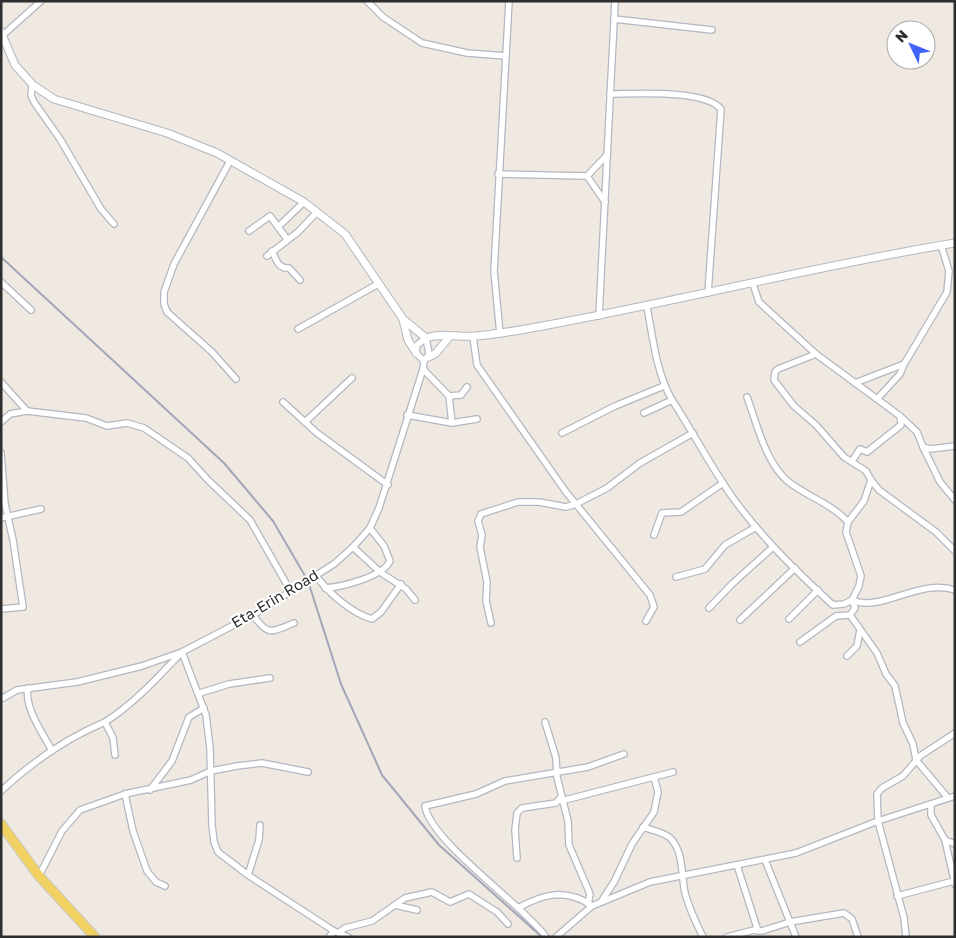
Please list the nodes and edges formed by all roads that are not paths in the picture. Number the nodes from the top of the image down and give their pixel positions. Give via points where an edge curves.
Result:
1 (40, 1) edge
2 (367, 1) edge
3 (509, 1) edge
4 (614, 1) edge
5 (614, 19) junction
6 (712, 30) dead end
7 (2, 34) edge
8 (4, 46) edge
9 (506, 56) junction
10 (32, 84) junction
11 (610, 94) junction
12 (607, 155) junction
13 (230, 162) junction
14 (498, 174) junction
15 (587, 176) junction
16 (304, 202) junction
17 (605, 202) junction
18 (317, 212) junction
19 (114, 224) dead end
20 (278, 227) junction
21 (249, 231) dead end
22 (287, 239) junction
23 (955, 243) edge
24 (941, 245) junction
25 (272, 251) junction
26 (266, 256) dead end
27 (300, 280) dead end
28 (1, 282) edge
29 (378, 284) junction
30 (753, 284) junction
31 (708, 293) junction
32 (647, 307) junction
33 (31, 310) dead end
34 (599, 316) junction
35 (403, 319) junction
36 (298, 329) dead end
37 (500, 334) junction
38 (450, 336) junction
39 (473, 336) junction
40 (426, 338) junction
41 (416, 352) junction
42 (816, 354) junction
43 (426, 359) junction
44 (904, 364) junction
45 (423, 368) junction
46 (352, 378) dead end
47 (236, 379) dead end
48 (1, 382) edge
49 (855, 383) junction
50 (664, 386) junction
51 (467, 387) dead end
52 (449, 396) junction
53 (746, 397) dead end
54 (878, 398) junction
55 (672, 400) junction
56 (283, 402) dead end
57 (27, 411) junction
58 (644, 413) dead end
59 (407, 415) junction
60 (900, 416) junction
61 (477, 419) dead end
62 (1, 422) edge
63 (305, 422) junction
64 (452, 423) junction
65 (562, 433) dead end
66 (693, 433) junction
67 (955, 446) edge
68 (924, 447) junction
69 (1, 453) edge
70 (852, 461) junction
71 (871, 480) junction
72 (723, 483) junction
73 (388, 485) junction
74 (955, 500) edge
75 (576, 504) junction
76 (40, 509) dead end
77 (8, 515) junction
78 (1, 518) edge
79 (848, 522) junction
80 (756, 527) junction
81 (370, 528) junction
82 (654, 535) dead end
83 (952, 546) edge
84 (353, 547) junction
85 (773, 548) junction
86 (955, 551) edge
87 (795, 568) junction
88 (380, 572) junction
89 (316, 576) junction
90 (676, 577) dead end
91 (401, 584) junction
92 (325, 588) junction
93 (290, 590) junction
94 (818, 590) junction
95 (955, 590) edge
96 (415, 600) dead end
97 (852, 600) junction
98 (709, 608) dead end
99 (1, 609) edge
100 (253, 615) junction
101 (850, 615) junction
102 (789, 619) dead end
103 (740, 620) dead end
104 (646, 621) dead end
105 (294, 623) dead end
106 (491, 623) dead end
107 (860, 630) junction
108 (869, 641) junction
109 (800, 642) dead end
110 (858, 646) junction
111 (182, 652) junction
112 (847, 656) dead end
113 (270, 678) dead end
114 (28, 688) junction
115 (200, 694) junction
116 (1, 700) edge
117 (204, 708) junction
118 (105, 722) junction
119 (545, 722) dead end
120 (955, 733) edge
121 (52, 751) junction
122 (115, 754) dead end
123 (624, 754) dead end
124 (916, 760) junction
125 (211, 771) junction
126 (308, 772) dead end
127 (556, 772) junction
128 (673, 772) dead end
129 (654, 777) junction
130 (150, 790) junction
131 (1, 792) edge
132 (125, 794) junction
133 (955, 796) edge
134 (948, 798) junction
135 (561, 799) junction
136 (931, 804) junction
137 (918, 808) junction
138 (931, 815) junction
139 (878, 821) junction
140 (1, 824) edge
141 (260, 825) dead end
142 (643, 827) junction
143 (1, 831) edge
144 (945, 840) junction
145 (955, 844) edge
146 (517, 858) dead end
147 (765, 860) junction
148 (737, 866) junction
149 (248, 875) junction
150 (682, 875) junction
151 (40, 880) junction
152 (955, 883) edge
153 (165, 886) dead end
154 (897, 896) junction
155 (601, 902) junction
156 (395, 905) junction
157 (590, 905) junction
158 (518, 908) junction
159 (417, 910) dead end
160 (790, 922) junction
161 (508, 924) dead end
162 (758, 931) junction
163 (336, 932) junction
164 (88, 937) edge
165 (95, 937) edge
166 (329, 937) edge
167 (348, 937) edge
168 (546, 937) edge
169 (556, 937) edge
170 (704, 937) edge
171 (727, 937) edge
172 (796, 937) edge
173 (858, 937) edge
174 (906, 937) edge

1 - 7 street
2 - 9 street via 383,17 422,43 468,53
3 - 9 street
4 - 5 street
5 - 6 street
5 - 11 street
7 - 8 street
8 - 10 street
9 - 14 street
10 - 13 street via 54,99 167,133
10 - 19 street via 34,102 101,209
11 - 12 street
11 - 31 street via 693,97 717,104 721,109
12 - 15 street
12 - 17 street
13 - 16 street
13 - 47 street via 174,264 164,292 164,304 167,312 212,352
14 - 15 street
14 - 37 street via 494,271
15 - 17 street
16 - 18 street
16 - 20 street
17 - 34 street
18 - 22 street
18 - 29 street via 345,234
20 - 21 street via 270,216
20 - 22 street
22 - 25 street
23 - 24 street
24 - 30 street via 864,258
24 - 44 street via 949,271 947,292
25 - 26 street
25 - 27 street via 281,268 289,268
28 - 33 street
29 - 35 street
29 - 36 street
30 - 31 street
30 - 42 street via 759,302
31 - 32 street
32 - 34 street
32 - 50 street
34 - 37 street
35 - 40 street
35 - 41 street via 408,340
37 - 39 street
38 - 39 street
38 - 40 street
38 - 43 street via 436,353
39 - 75 street via 477,365
40 - 41 street via 418,342
40 - 43 street, Eta-Erin Road
41 - 43 street
42 - 49 street
42 - 70 street via 778,369 774,380 794,406 844,457
43 - 45 street, Eta-Erin Road
44 - 49 street
44 - 54 street via 900,374
45 - 52 street
45 - 59 street, Eta-Erin Road
46 - 63 street
48 - 57 street
49 - 54 street
50 - 55 street
50 - 65 street
51 - 52 street via 460,395
52 - 64 street
53 - 79 street via 770,455 782,475
54 - 60 street
55 - 58 street
55 - 66 street
56 - 63 street
57 - 62 street via 10,414
57 - 93 street via 86,418 108,426 127,423 144,428 188,458 250,520
59 - 64 street
59 - 73 street, Eta-Erin Road
60 - 68 street via 917,432
60 - 70 street via 901,425 868,452 860,449
61 - 64 street
63 - 73 street
66 - 72 street
66 - 75 street via 640,463 608,488
67 - 68 street
68 - 74 street via 940,482
69 - 77 street
70 - 71 street via 866,470
71 - 79 street via 864,501
71 - 83 street via 879,490
72 - 80 street
72 - 82 street via 681,512 662,513
73 - 81 street, Eta-Erin Road
75 - 104 street via 650,595 654,607
75 - 106 street via 566,507 518,502 481,514 478,521 482,535 480,547
76 - 77 street
77 - 78 street
77 - 99 street via 23,607
79 - 97 street via 846,532 861,576
80 - 85 street
80 - 90 street via 725,545 705,569
81 - 84 street, Eta-Erin Road
81 - 88 street via 389,556 388,566
83 - 86 street
84 - 88 street
84 - 89 street, Eta-Erin Road
85 - 87 street
85 - 98 street
87 - 94 street
87 - 103 street
88 - 91 street
88 - 92 street via 354,580 346,586
89 - 92 street
89 - 93 street, Eta-Erin Road
91 - 92 street via 372,619 361,616
91 - 96 street
93 - 100 street, Eta-Erin Road
94 - 97 street via 834,605
94 - 102 street
95 - 97 street via 923,588 862,604
97 - 101 street via 855,608
100 - 105 street via 264,630 271,632
100 - 111 street, Eta-Erin Road
101 - 107 street
101 - 109 street via 836,616
107 - 108 street
107 - 110 street
108 - 110 street
108 - 124 street via 895,686
110 - 112 street
111 - 114 street, Eta-Erin Road via 77,682
111 - 115 street
111 - 118 street via 155,680
113 - 115 street via 229,684
114 - 116 street, Eta-Erin Road via 17,690
114 - 121 street via 30,707
115 - 117 street
117 - 125 street
117 - 130 street via 189,716 172,761
118 - 121 street
118 - 122 street via 113,738
119 - 127 street via 556,758
120 - 124 street
121 - 131 street
123 - 127 street via 588,767
124 - 134 street
124 - 139 street via 897,780 878,790
125 - 126 street via 262,763
125 - 130 street via 191,780
125 - 149 street via 214,842 218,852
127 - 135 street
127 - 158 street via 505,781 476,794 425,806 430,822 448,842
128 - 129 street
129 - 135 street
129 - 142 street via 658,792 654,812
130 - 132 street
132 - 151 street via 80,810 62,832
132 - 153 street via 147,871 156,882
133 - 134 street
134 - 136 street
135 - 146 street via 556,803 522,808 518,813 515,830
135 - 157 street via 568,821 569,845 590,894
136 - 137 street
136 - 138 street
137 - 138 street
137 - 139 street
138 - 144 street
139 - 147 street via 796,854
139 - 154 street
140 - 151 main road
141 - 149 street via 259,840
142 - 150 street via 670,838 681,859
142 - 155 street
143 - 151 main road
144 - 145 street
144 - 152 street
147 - 148 street
147 - 160 street
148 - 150 street
148 - 162 street
149 - 163 street
150 - 155 street via 650,882
150 - 170 street via 691,912
151 - 164 main road
151 - 165 main road
152 - 154 street
154 - 174 street
155 - 157 street
156 - 159 street
156 - 161 street via 405,898 432,892 450,902 469,894 497,912
156 - 163 street via 372,921
157 - 158 street via 574,897 548,895
157 - 169 street
158 - 168 street
160 - 162 street
160 - 172 street
160 - 173 street via 844,913 852,919
162 - 171 street
163 - 166 street
163 - 167 street

